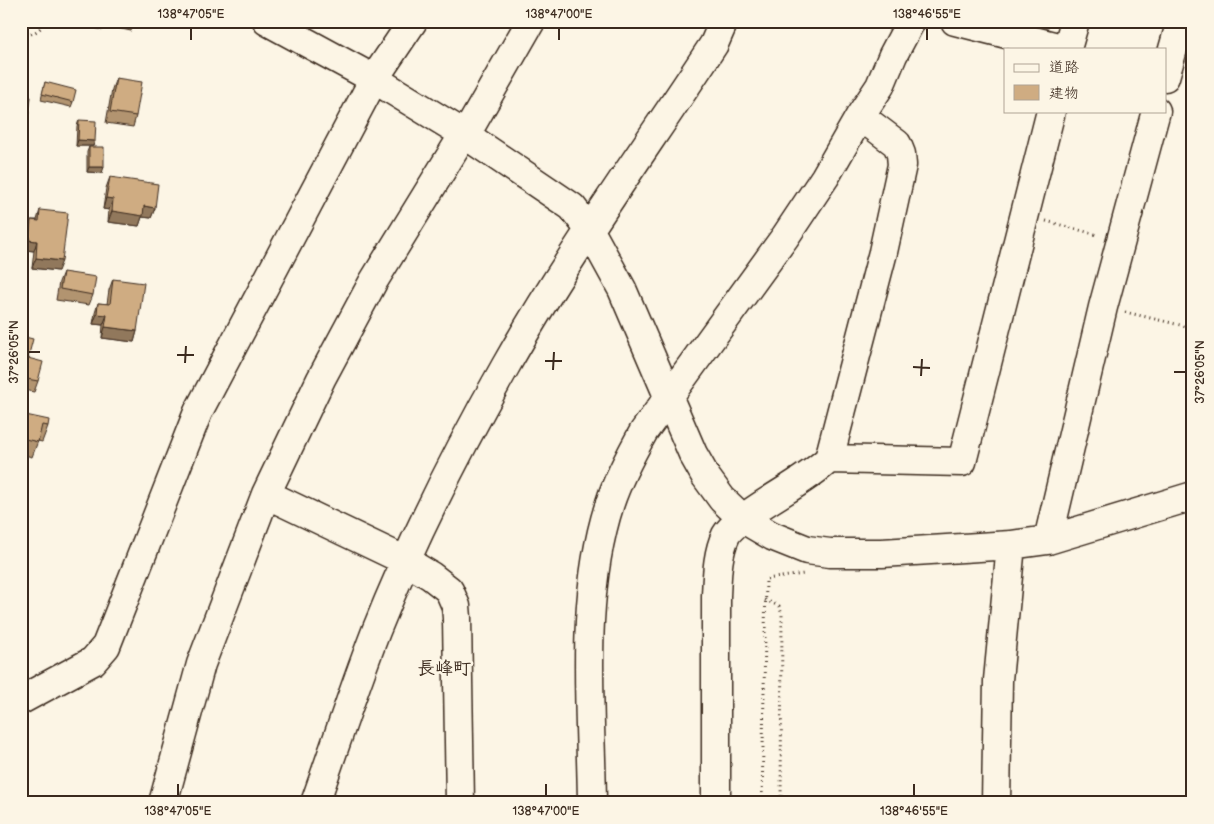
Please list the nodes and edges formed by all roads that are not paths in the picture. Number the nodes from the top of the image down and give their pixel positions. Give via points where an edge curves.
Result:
1 (267, 21) edge
2 (413, 21) edge
3 (531, 21) edge
4 (724, 21) edge
5 (911, 21) edge
6 (955, 21) edge
7 (1075, 21) edge
8 (1181, 21) edge
9 (1063, 48) edge
10 (1067, 48) edge
11 (1166, 74) edge
12 (374, 79) junction
13 (1051, 112) edge
14 (1156, 112) edge
15 (860, 116) junction
16 (464, 134) junction
17 (589, 229) junction
18 (668, 398) junction
19 (829, 459) junction
20 (266, 494) junction
21 (1193, 496) edge
22 (743, 519) junction
23 (1048, 540) junction
24 (1010, 544) junction
25 (406, 561) junction
26 (21, 700) edge
27 (164, 803) edge
28 (315, 803) edge
29 (460, 803) edge
30 (592, 803) edge
31 (716, 803) edge
32 (996, 803) edge

1 - 12 street
2 - 12 street
3 - 16 street
4 - 17 street via 714,44
5 - 15 street via 880,86
6 - 9 street
7 - 10 street
8 - 11 street
12 - 16 street
12 - 26 street via 198,412 106,646 92,661
13 - 19 street via 962,462
14 - 23 street via 1103,307
15 - 18 street via 785,238
15 - 19 street via 897,144 902,165 883,252
16 - 17 street via 572,206
16 - 20 street via 373,282 321,379
17 - 18 street via 622,289
17 - 25 street via 505,366 457,455
18 - 22 street via 706,477 722,499
18 - 30 street via 626,462 601,534 590,621
19 - 22 street via 815,472
20 - 25 street
20 - 27 street via 201,664
21 - 23 street
22 - 24 street via 798,547 830,553 882,553
22 - 31 street via 726,536 718,565
23 - 24 street
24 - 32 street via 998,680
25 - 28 street via 376,632
25 - 29 street via 449,590 456,606

